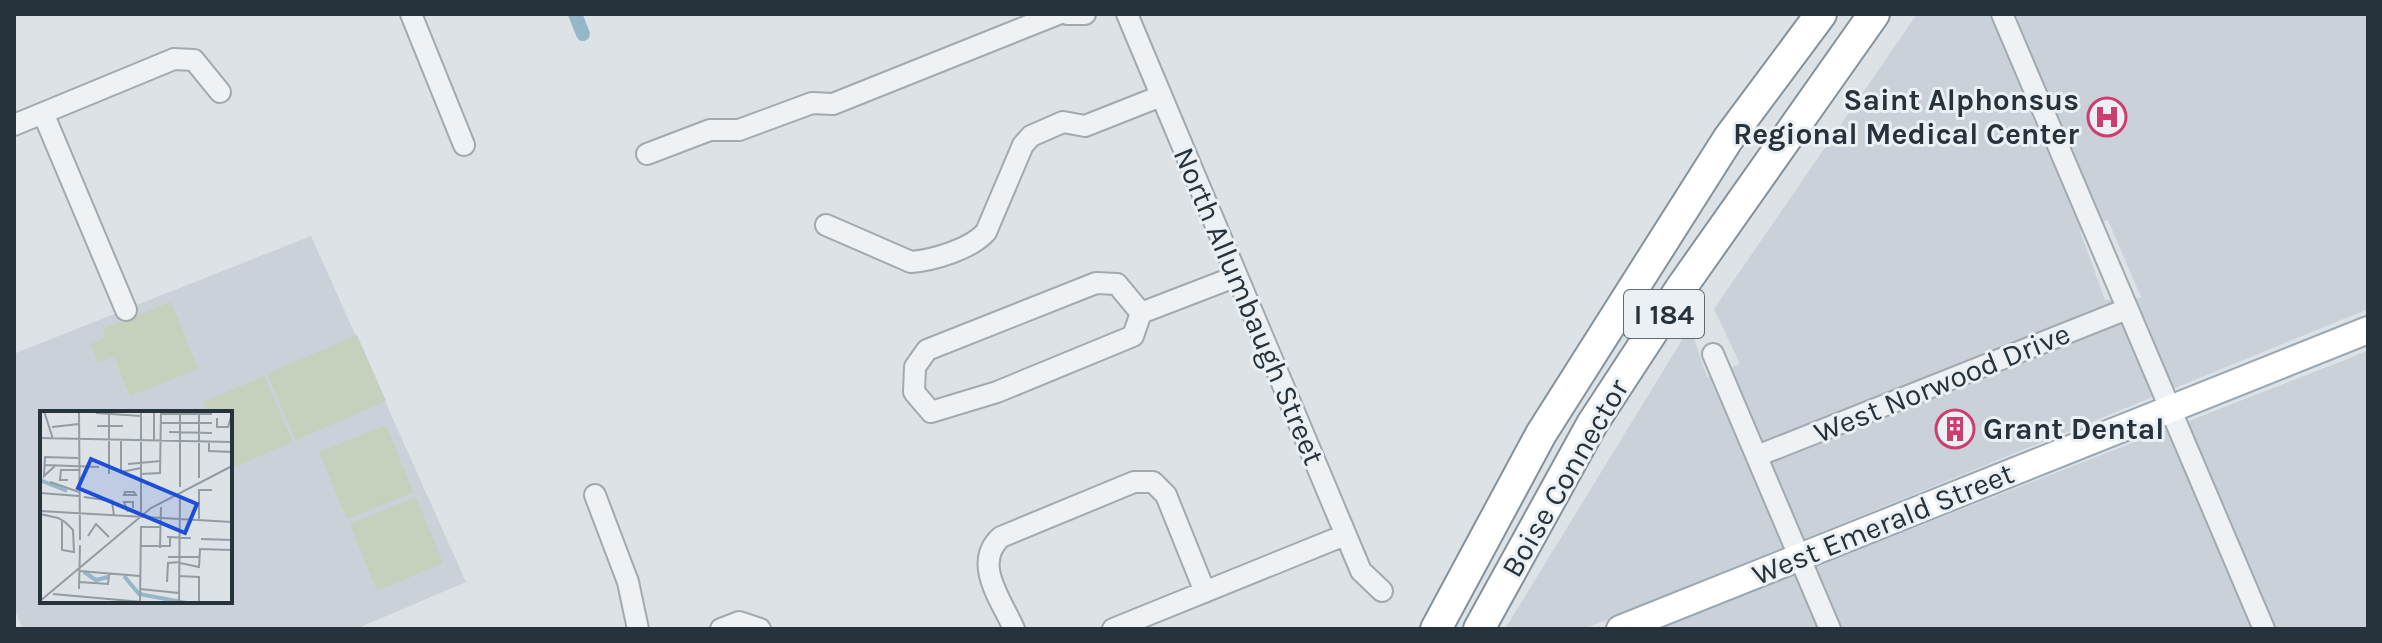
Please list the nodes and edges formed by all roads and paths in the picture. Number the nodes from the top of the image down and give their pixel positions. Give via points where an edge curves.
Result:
1 (411, 14) edge
2 (1058, 14) edge
3 (1067, 14) edge
4 (1085, 14) edge
5 (1127, 14) edge
6 (1821, 14) edge
7 (1874, 14) edge
8 (2002, 14) edge
9 (220, 92) dead end
10 (1161, 96) junction
11 (43, 113) junction
12 (14, 125) edge
13 (464, 145) dead end
14 (647, 154) dead end
15 (826, 225) dead end
16 (1237, 276) junction
17 (2127, 309) junction
18 (126, 310) dead end
19 (1141, 313) junction
20 (2368, 330) edge
21 (1713, 354) dead end
22 (2170, 410) junction
23 (1757, 456) junction
24 (595, 495) dead end
25 (1345, 535) junction
26 (1799, 557) junction
27 (1382, 591) dead end
28 (1205, 592) junction
29 (730, 626) edge
30 (638, 629) edge
31 (760, 629) edge
32 (1014, 629) edge
33 (1113, 629) edge
34 (1436, 629) edge
35 (1479, 629) edge
36 (1620, 629) edge
37 (1830, 629) edge
38 (2264, 629) edge

1 - 13 street
2 - 14 street via 833,104 812,103 739,130 710,130
3 - 4 street
5 - 10 street, North Allumbaugh Street
6 - 34 highway, Boise Connector / I 184 via 1728,139 1541,434
7 - 35 highway, Boise Connector / I 184 via 1592,424
8 - 17 street
9 - 11 street via 194,60 174,59
10 - 15 street via 1085,126 1063,122 1031,136 986,232 979,240 925,261 911,262
10 - 16 street, North Allumbaugh Street
11 - 12 street
11 - 18 street
16 - 19 street
16 - 25 street, North Allumbaugh Street
17 - 22 street
17 - 23 street, West Norwood Drive
19 - 19 street via 1133,336 997,392 931,412 914,392 915,367 927,350 1096,283 1117,284
20 - 22 main road, West Emerald Street
21 - 23 street
22 - 26 main road, West Emerald Street
22 - 38 street
23 - 26 street
24 - 30 street via 628,582
25 - 27 street, North Allumbaugh Street via 1361,571
25 - 28 street
26 - 36 main road, West Emerald Street
26 - 37 street
28 - 32 street via 1166,495 1153,482 1134,482 1001,537 988,548 986,564
28 - 33 street
29 - 31 street

